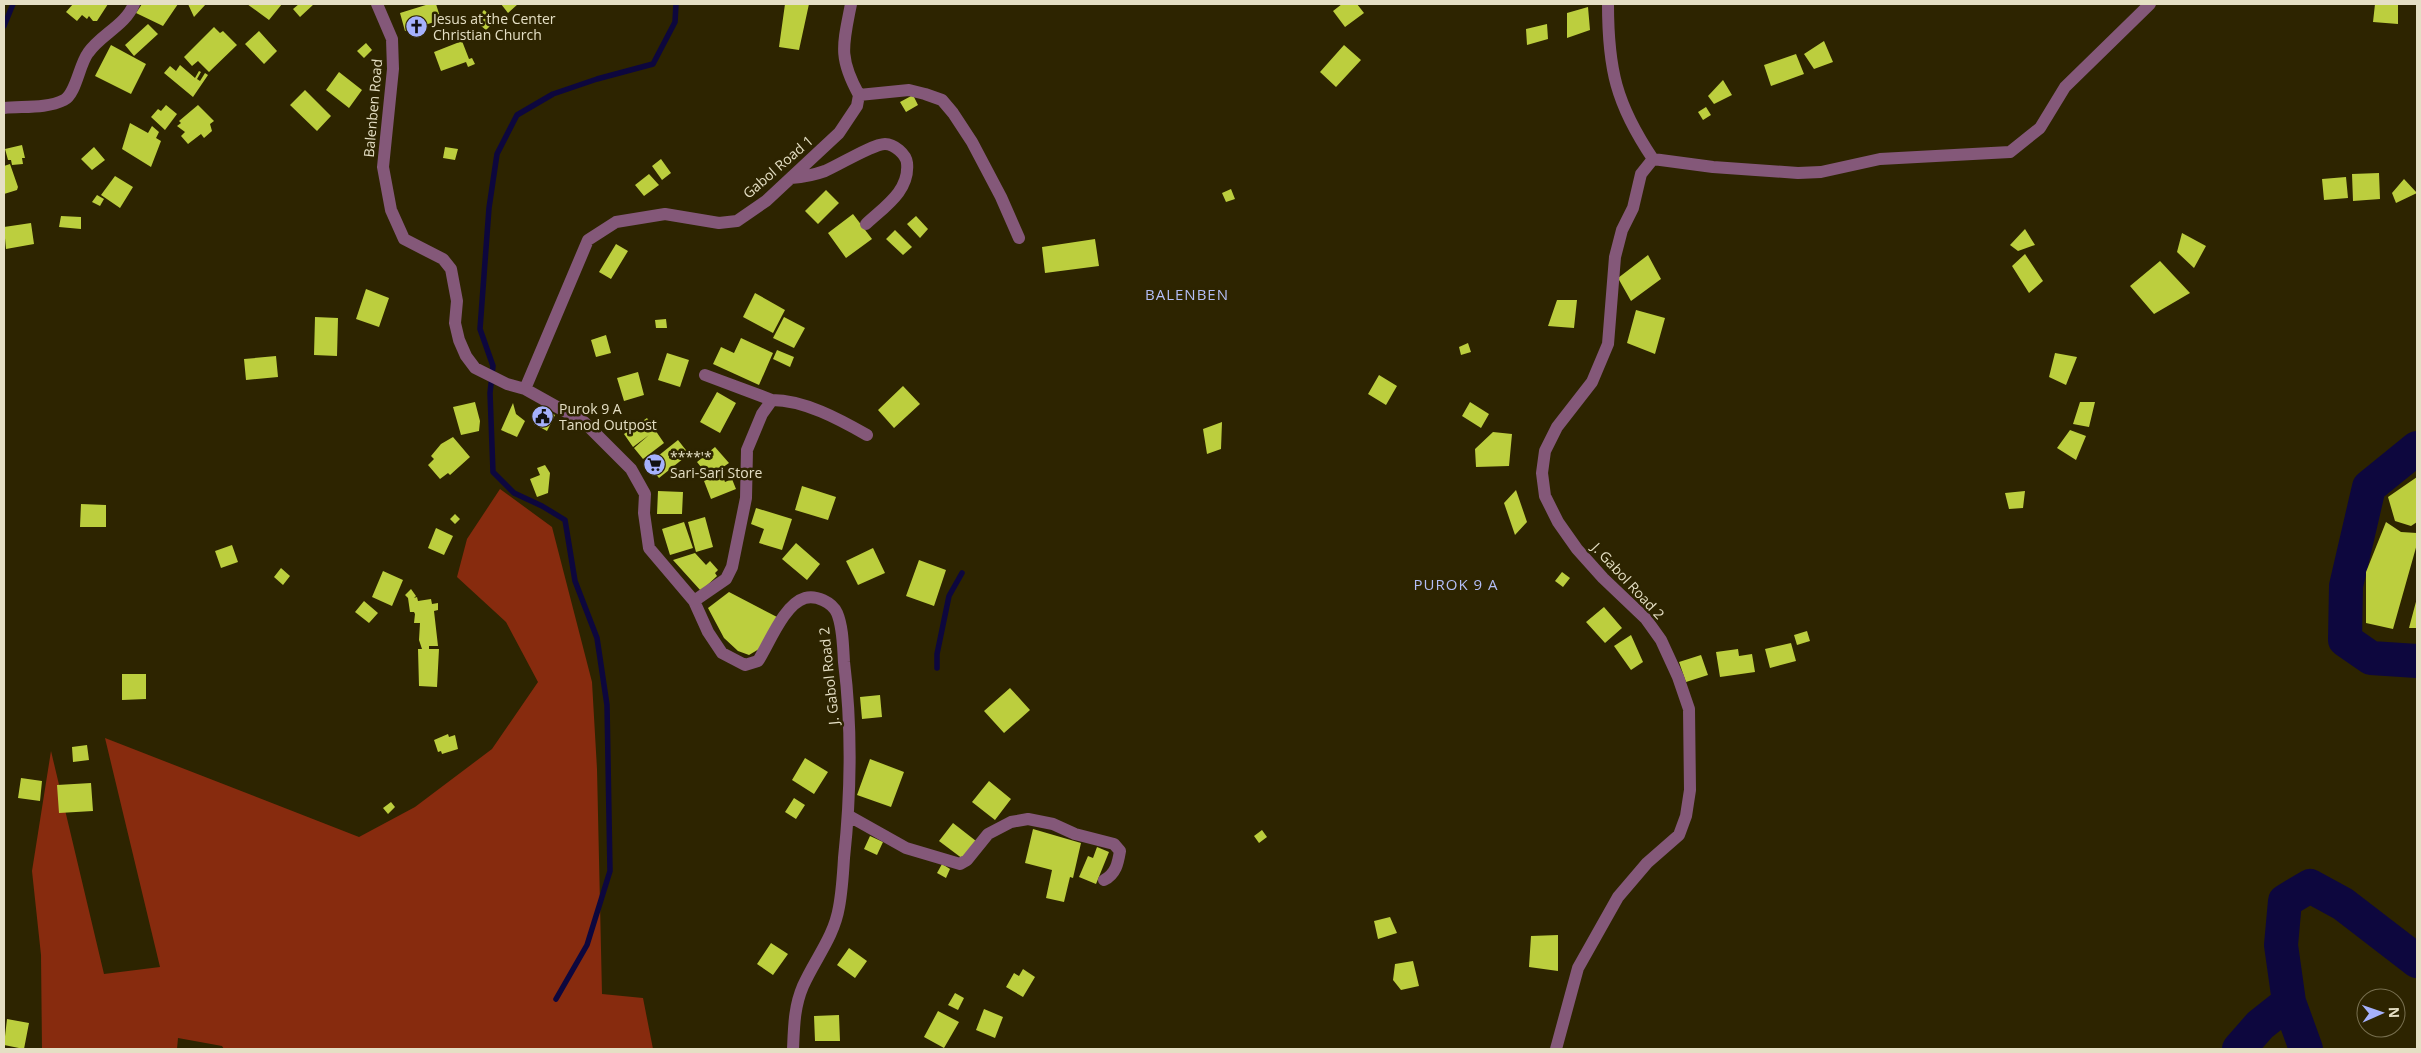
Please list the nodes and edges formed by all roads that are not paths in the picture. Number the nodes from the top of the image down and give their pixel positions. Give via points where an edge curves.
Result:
1 (134, 4) edge
2 (377, 4) edge
3 (851, 4) edge
4 (1608, 4) edge
5 (2150, 4) edge
6 (859, 95) junction
7 (4, 108) edge
8 (1653, 159) junction
9 (791, 178) junction
10 (866, 224) dead end
11 (1019, 238) dead end
12 (706, 375) dead end
13 (525, 389) junction
14 (772, 400) junction
15 (867, 435) dead end
16 (694, 601) junction
17 (849, 816) junction
18 (1104, 880) dead end
19 (794, 1049) edge
20 (1556, 1049) edge

1 - 7 street via 129,15 88,53 79,68 72,93 65,100 37,107
2 - 13 street, Balenben Road via 392,39 393,69 383,167 391,210 404,239 443,259 451,269 456,284 455,323 459,340 475,368
3 - 6 street via 842,50 847,73
4 - 8 street via 1611,66 1617,87 1623,106
5 - 8 street via 2065,87 2040,128 2010,152 1880,159 1821,172 1798,173
6 - 9 street, Gabol Road 1 via 857,106 839,133
6 - 11 street via 908,90 942,100 972,142 1002,197
8 - 20 street, J. Gabol Road 2 via 1641,174 1633,208 1617,248 1608,344 1592,382 1557,427 1545,451 1542,473 1545,496 1577,549 1646,619 1661,640 1688,709 1690,790 1679,835 1647,863 1618,897 1578,968
9 - 10 street via 826,171 874,147 886,144 897,148 907,158 906,178 897,195
9 - 13 street, Gabol Road 1 via 737,221 719,223 665,214 616,222 588,240
12 - 14 street
13 - 16 street, J. Gabol Road 2 via 584,422 631,470 645,494 649,548
14 - 15 street via 808,408
14 - 16 street via 762,414 747,450 746,498 732,567 726,579
16 - 17 street, J. Gabol Road 2 via 714,643 726,656 746,665 758,661 780,621 804,598 817,598 830,604 837,613 850,718
17 - 18 street via 906,848 960,864 988,834 1011,822 1028,819 1053,824 1075,834 1114,844 1120,851 1118,864 1111,877
17 - 19 street, J. Gabol Road 2 via 839,908 829,941 804,986 794,1013

